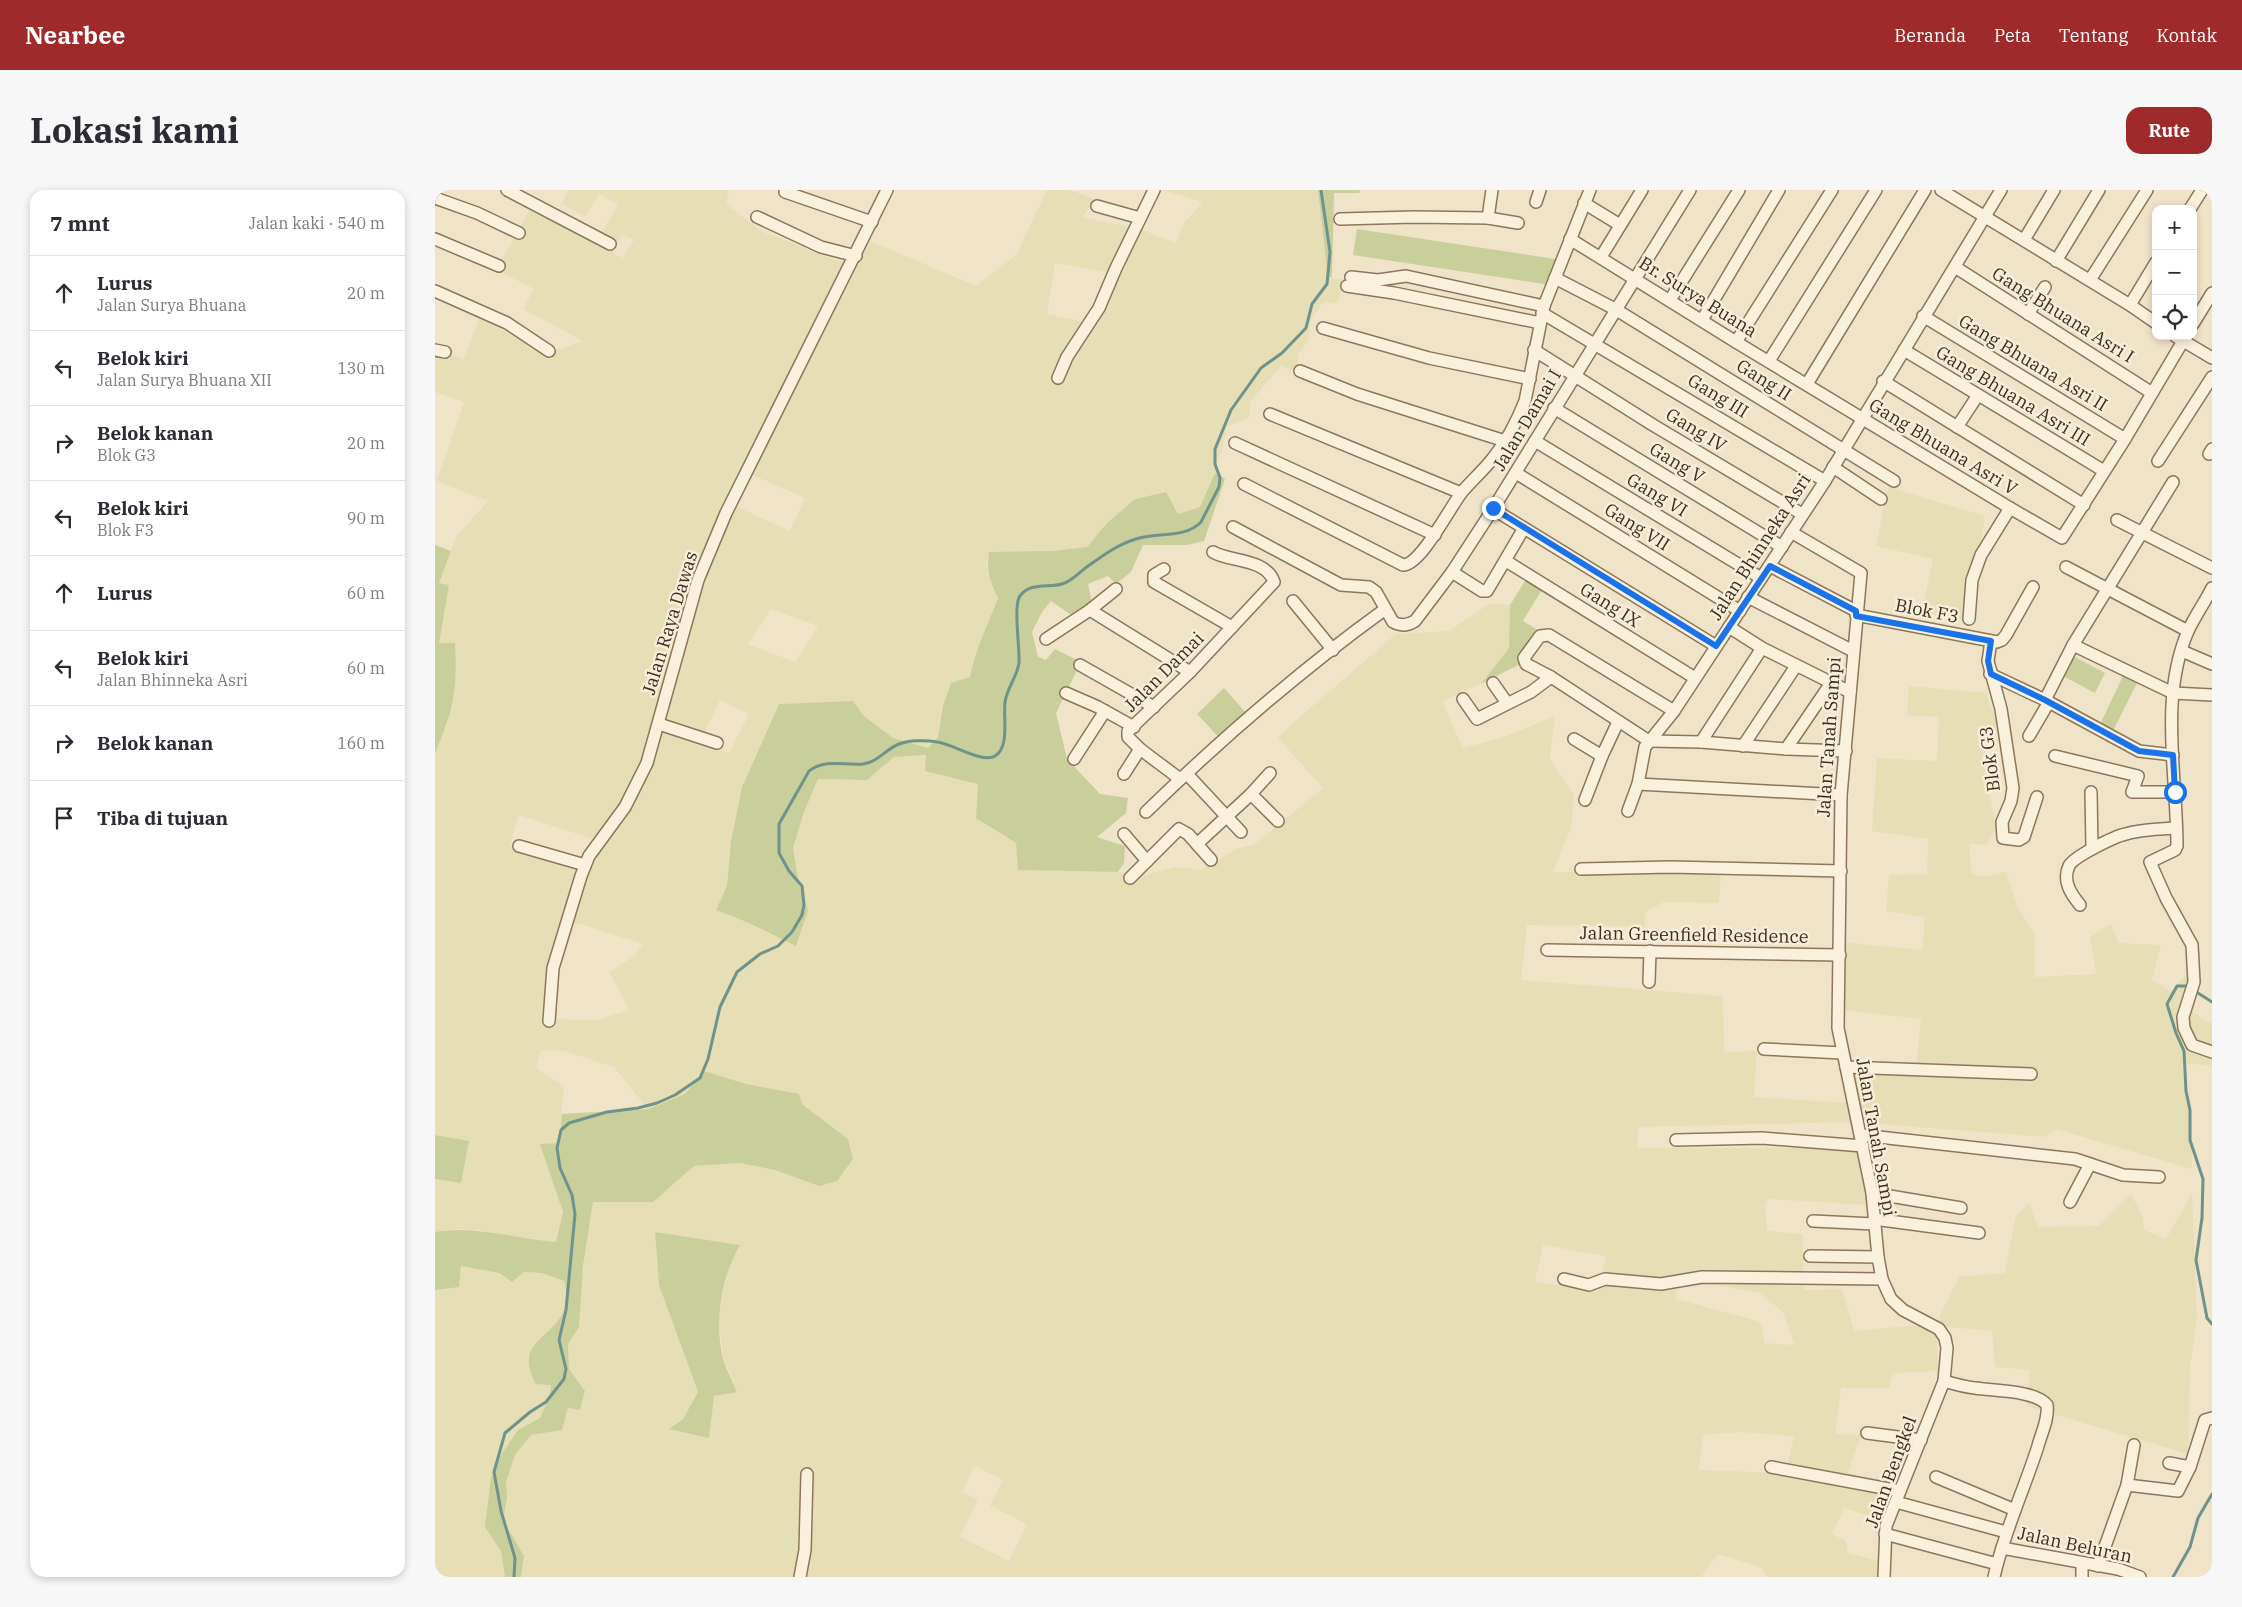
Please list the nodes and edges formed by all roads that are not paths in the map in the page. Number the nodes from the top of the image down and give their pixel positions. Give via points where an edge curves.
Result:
1 (507, 190) edge
2 (1154, 190) edge
3 (1492, 190) edge
4 (1540, 190) edge
5 (1589, 190) edge
6 (1690, 190) edge
7 (1739, 190) edge
8 (1779, 190) edge
9 (1832, 190) edge
10 (1876, 190) edge
11 (1925, 190) edge
12 (1941, 190) edge
13 (2001, 190) edge
14 (2054, 190) edge
15 (2099, 190) edge
16 (2147, 190) edge
17 (2202, 190) edge
18 (1639, 191) edge
19 (785, 192) dead end
20 (883, 192) edge
21 (435, 198) edge
22 (1536, 202) dead end
23 (1584, 203) junction
24 (2193, 205) edge
25 (1097, 206) dead end
26 (1985, 216) junction
27 (757, 217) dead end
28 (1140, 218) junction
29 (1488, 218) junction
30 (1340, 219) dead end
31 (872, 222) junction
32 (1518, 223) dead end
33 (1620, 225) junction
34 (519, 233) dead end
35 (435, 239) edge
36 (1570, 239) junction
37 (2024, 240) junction
38 (610, 244) dead end
39 (856, 256) junction
40 (1601, 257) junction
41 (2056, 260) junction
42 (499, 266) dead end
43 (1955, 267) junction
44 (2152, 268) edge
45 (1555, 278) junction
46 (1636, 278) junction
47 (2090, 280) junction
48 (2045, 287) dead end
49 (435, 291) edge
50 (2211, 298) edge
51 (1670, 300) junction
52 (2129, 304) junction
53 (1615, 309) junction
54 (1542, 314) junction
55 (2028, 314) junction
56 (1923, 316) junction
57 (2197, 318) edge
58 (1702, 320) junction
59 (2152, 320) edge
60 (1323, 328) dead end
61 (2180, 340) edge
62 (2184, 340) edge
63 (1594, 342) junction
64 (1736, 342) junction
65 (1534, 350) junction
66 (1904, 350) junction
67 (549, 351) dead end
68 (2212, 358) edge
69 (1769, 361) junction
70 (1300, 371) dead end
71 (1573, 375) junction
72 (2212, 377) edge
73 (1058, 378) dead end
74 (1529, 379) junction
75 (1883, 382) junction
76 (1807, 384) junction
77 (2153, 392) junction
78 (1977, 395) junction
79 (1554, 408) junction
80 (1270, 414) dead end
81 (1861, 417) junction
82 (1957, 427) junction
83 (2125, 439) junction
84 (1505, 441) junction
85 (1535, 441) junction
86 (1235, 443) dead end
87 (1843, 449) junction
88 (2158, 461) dead end
89 (1833, 467) junction
90 (2105, 471) junction
91 (1516, 473) junction
92 (1825, 481) junction
93 (1894, 481) dead end
94 (2173, 482) dead end
95 (1244, 484) dead end
96 (1461, 493) junction
97 (1881, 499) dead end
98 (2084, 505) junction
99 (1493, 508) junction
100 (2010, 508) junction
101 (1802, 514) junction
102 (2117, 520) dead end
103 (1233, 527) dead end
104 (1525, 528) junction
105 (1791, 532) junction
106 (2142, 534) junction
107 (1435, 535) junction
108 (1782, 547) junction
109 (1213, 552) dead end
110 (1506, 562) junction
111 (1770, 566) junction
112 (2066, 567) dead end
113 (1164, 568) dead end
114 (2212, 568) edge
115 (1452, 572) junction
116 (1761, 578) junction
117 (2033, 587) dead end
118 (2212, 588) edge
119 (1116, 589) dead end
120 (2106, 589) junction
121 (1748, 597) junction
122 (1293, 601) dead end
123 (1091, 610) junction
124 (1384, 610) junction
125 (1739, 611) junction
126 (1856, 613) junction
127 (1969, 619) dead end
128 (1729, 627) junction
129 (1232, 628) junction
130 (2188, 631) junction
131 (1046, 639) dead end
132 (1991, 641) junction
133 (2073, 644) junction
134 (1716, 646) junction
135 (1762, 648) junction
136 (1333, 650) junction
137 (1853, 651) junction
138 (2182, 651) junction
139 (2212, 664) edge
140 (1080, 665) dead end
141 (1796, 666) junction
142 (1190, 672) junction
143 (1991, 674) junction
144 (1551, 677) junction
145 (1695, 678) junction
146 (1493, 683) dead end
147 (1831, 683) junction
148 (1850, 692) junction
149 (1066, 693) dead end
150 (2173, 694) junction
151 (2212, 695) edge
152 (1463, 699) dead end
153 (2047, 701) junction
154 (1507, 703) junction
155 (1154, 707) junction
156 (1105, 711) junction
157 (1674, 711) junction
158 (1618, 722) junction
159 (659, 724) junction
160 (1134, 727) junction
161 (2029, 736) dead end
162 (1574, 739) dead end
163 (1649, 741) junction
164 (1701, 742) junction
165 (717, 743) dead end
166 (1743, 746) junction
167 (1139, 749) junction
168 (1786, 749) junction
169 (1846, 751) junction
170 (2173, 755) junction
171 (1602, 756) junction
172 (2055, 756) dead end
173 (1074, 759) dead end
174 (1270, 773) dead end
175 (1124, 774) dead end
176 (1184, 776) junction
177 (1638, 784) junction
178 (2091, 792) dead end
179 (2175, 792) junction
180 (1251, 794) junction
181 (1841, 795) junction
182 (2037, 797) dead end
183 (1585, 800) dead end
184 (1629, 811) dead end
185 (1146, 812) dead end
186 (1225, 817) junction
187 (1278, 821) dead end
188 (2176, 828) junction
189 (1241, 832) dead end
190 (1124, 834) dead end
191 (1197, 844) junction
192 (519, 846) dead end
193 (2092, 849) junction
194 (1211, 860) dead end
195 (1147, 861) junction
196 (585, 864) junction
197 (1581, 869) dead end
198 (1841, 871) junction
199 (1130, 878) dead end
200 (2080, 905) dead end
201 (1547, 950) dead end
202 (1650, 951) junction
203 (1840, 955) junction
204 (1649, 982) dead end
205 (549, 1022) dead end
206 (1764, 1049) dead end
207 (2212, 1052) edge
208 (1843, 1053) junction
209 (1846, 1066) junction
210 (2031, 1074) dead end
211 (1676, 1140) dead end
212 (1862, 1141) junction
213 (2090, 1164) junction
214 (2159, 1176) dead end
215 (1872, 1193) junction
216 (2070, 1202) dead end
217 (1961, 1208) dead end
218 (1813, 1221) dead end
219 (1874, 1221) junction
220 (1979, 1233) dead end
221 (1810, 1256) dead end
222 (1877, 1257) junction
223 (1563, 1279) dead end
224 (1882, 1279) junction
225 (1944, 1381) junction
226 (2212, 1418) edge
227 (1867, 1433) dead end
228 (1921, 1440) junction
229 (2134, 1444) dead end
230 (2169, 1463) dead end
231 (2190, 1466) junction
232 (1771, 1467) dead end
233 (807, 1474) dead end
234 (1936, 1477) dead end
235 (2127, 1485) junction
236 (1898, 1497) junction
237 (2015, 1510) junction
238 (2006, 1532) junction
239 (1885, 1534) junction
240 (2002, 1548) junction
241 (1997, 1564) junction
242 (2081, 1564) junction
243 (2098, 1566) junction
244 (800, 1577) edge
245 (1884, 1577) edge
246 (1994, 1577) edge
247 (2082, 1577) edge
248 (2140, 1577) edge

1 - 38 street
2 - 28 street
3 - 29 street
4 - 22 street
5 - 23 street
6 - 46 street
7 - 51 street
8 - 58 street
9 - 64 street
10 - 69 street
11 - 76 street
12 - 26 street
13 - 26 street, Jalan Bhinneka Asri
14 - 37 street
15 - 41 street
16 - 47 street
17 - 24 street
18 - 33 street
19 - 31 street
20 - 31 street, Jalan Raya Dawas
21 - 34 street
23 - 33 street
23 - 36 street
25 - 28 street
26 - 37 street
26 - 43 street, Jalan Bhinneka Asri
27 - 39 street via 821,247
28 - 73 street via 1099,308 1067,357
29 - 30 street
29 - 32 street
31 - 39 street, Jalan Raya Dawas
33 - 40 street
35 - 42 street
36 - 40 street, Br. Surya Buana
36 - 45 street
37 - 41 street
39 - 159 street, Jalan Raya Dawas via 726,512 704,565 678,645
40 - 46 street, Br. Surya Buana
41 - 47 street
43 - 55 street, Gang Bhuana Asri I
43 - 56 street, Jalan Bhinneka Asri
44 - 52 street
45 - 53 street, Gang II
45 - 54 street
46 - 51 street, Br. Surya Buana
46 - 53 street, Jalan Damai I
47 - 52 street
48 - 55 street
49 - 67 street via 507,323
50 - 57 street
51 - 58 street, Br. Surya Buana
52 - 59 street
53 - 63 street, Jalan Damai I
53 - 87 street, Gang II
54 - 54 street via 1406,276 1349,282 1394,293
54 - 63 street, Gang III
54 - 65 street
55 - 77 street, Gang Bhuana Asri I
56 - 66 street, Jalan Bhinneka Asri
56 - 83 street, Gang Bhuana Asri II
58 - 64 street, Br. Surya Buana
60 - 74 street via 1429,358
61 - 77 street
62 - 68 street
63 - 71 street, Jalan Damai I
63 - 92 street, Gang III
64 - 69 street, Br. Surya Buana
65 - 71 street, Gang IV
65 - 74 street
66 - 75 street, Jalan Bhinneka Asri
66 - 78 street, Gang Bhuana Asri III
69 - 76 street, Br. Surya Buana
70 - 84 street via 1357,394
71 - 79 street, Jalan Damai I
71 - 101 street, Gang IV
72 - 88 street
74 - 84 street via 1525,401
75 - 81 street, Jalan Bhinneka Asri
75 - 82 street
76 - 81 street, Gang Bhuana Asri V
77 - 83 street
78 - 82 street
78 - 90 street, Gang Bhuana Asri III
79 - 85 street, Jalan Damai I
79 - 108 street, Gang V
80 - 96 street
81 - 87 street, Jalan Bhinneka Asri
81 - 100 street, Gang Bhuana Asri V
82 - 98 street
83 - 90 street
84 - 96 street
85 - 91 street, Jalan Damai I
85 - 116 street, Gang VI
86 - 107 street
87 - 89 street, Jalan Bhinneka Asri
87 - 93 street, Gang II
89 - 92 street, Jalan Bhinneka Asri
89 - 97 street
90 - 98 street
91 - 99 street, Jalan Damai I
91 - 125 street, Gang VII
92 - 101 street, Jalan Bhinneka Asri
94 - 106 street
95 - 107 street via 1403,565 1411,563
96 - 107 street
98 - 100 street, Gang Bhuana Asri V via 2062,538
99 - 104 street
99 - 115 street, Jalan Damai I
100 - 127 street via 1981,555 1972,580
101 - 105 street, Jalan Bhinneka Asri
102 - 106 street
103 - 124 street, Jalan Damai I via 1341,584 1369,587 1376,592
104 - 110 street
104 - 134 street
105 - 108 street, Jalan Bhinneka Asri
105 - 126 street, Jalan Tanah Sampi via 1861,572
106 - 114 street
106 - 120 street
108 - 111 street, Jalan Bhinneka Asri
109 - 129 street, Jalan Damai via 1255,564 1273,577 1274,582
110 - 115 street via 1485,592
110 - 145 street, Gang IX
111 - 116 street, Jalan Bhinneka Asri
111 - 126 street, Blok F3
112 - 120 street
113 - 129 street via 1154,575 1154,582
115 - 124 street, Jalan Damai I via 1422,615 1410,624 1397,625
116 - 121 street, Jalan Bhinneka Asri
117 - 132 street via 2002,640
118 - 130 street
119 - 123 street
120 - 130 street
120 - 133 street
121 - 125 street, Jalan Bhinneka Asri
121 - 137 street
122 - 136 street
123 - 131 street
123 - 142 street
124 - 136 street
125 - 128 street, Jalan Bhinneka Asri
126 - 132 street, Blok F3
126 - 137 street, Jalan Tanah Sampi
128 - 134 street, Jalan Bhinneka Asri
128 - 135 street
129 - 142 street, Jalan Damai
130 - 138 street
132 - 143 street, Blok G3 via 1988,661
133 - 150 street
133 - 153 street
134 - 145 street, Jalan Bhinneka Asri
135 - 141 street
135 - 164 street
136 - 176 street
137 - 148 street, Jalan Tanah Sampi
138 - 139 street
138 - 150 street
140 - 155 street
141 - 147 street
141 - 166 street
142 - 155 street, Jalan Damai
143 - 153 street
143 - 182 street, Blok G3 via 2001,709 2013,788 2002,822 2003,838 2019,840 2024,837
144 - 154 street via 1531,692
144 - 157 street via 1524,660 1543,635 1549,635
144 - 158 street
145 - 157 street, Jalan Bhinneka Asri
146 - 154 street
147 - 148 street
147 - 168 street
148 - 169 street, Jalan Tanah Sampi
149 - 156 street
150 - 151 street
150 - 170 street
152 - 154 street via 1477,719
153 - 161 street
153 - 170 street via 2139,751
155 - 160 street, Jalan Damai
156 - 160 street
156 - 173 street
157 - 163 street, Jalan Bhinneka Asri
158 - 163 street
158 - 171 street
159 - 165 street
159 - 196 street, Jalan Raya Dawas via 637,786
160 - 167 street, Jalan Damai via 1128,732 1128,738
162 - 171 street
163 - 164 street
163 - 177 street
164 - 166 street
166 - 168 street
167 - 175 street
167 - 176 street
168 - 169 street
169 - 181 street, Jalan Tanah Sampi
170 - 179 street
171 - 183 street
172 - 179 street via 2138,776 2132,792
174 - 180 street
176 - 185 street
176 - 186 street
177 - 181 street
177 - 184 street
178 - 193 street
179 - 188 street
180 - 186 street
180 - 187 street
181 - 198 street, Jalan Tanah Sampi
186 - 189 street
186 - 191 street
188 - 193 street via 2125,834
188 - 207 street via 2176,849 2150,862 2193,951 2194,982 2183,1017 2184,1028 2191,1044
190 - 195 street
191 - 194 street
191 - 195 street via 1179,829
192 - 196 street
193 - 200 street via 2072,862 2068,870 2069,892
195 - 199 street
196 - 205 street, Jalan Raya Dawas via 553,968
197 - 198 street via 1670,867
198 - 203 street, Jalan Tanah Sampi
201 - 202 street, Jalan Greenfield Residence
202 - 203 street, Jalan Greenfield Residence
202 - 204 street
203 - 208 street, Jalan Tanah Sampi via 1837,1006
206 - 208 street
208 - 209 street, Jalan Tanah Sampi
209 - 210 street
209 - 212 street, Jalan Tanah Sampi
211 - 212 street
212 - 213 street via 2019,1151
212 - 215 street, Jalan Tanah Sampi
213 - 214 street via 2123,1175
213 - 216 street
215 - 217 street
215 - 219 street, Jalan Tanah Sampi
218 - 219 street
219 - 220 street
219 - 222 street, Jalan Tanah Sampi
221 - 222 street
222 - 224 street, Jalan Tanah Sampi
223 - 224 street via 1589,1285 1605,1279 1661,1284 1702,1277
224 - 225 street, Jalan Tanah Sampi via 1891,1299 1903,1310 1939,1330 1945,1338 1948,1357
225 - 228 street, Jalan Bengkel
225 - 237 street via 2021,1394 2041,1400 2047,1406 2044,1426
226 - 231 street via 2205,1420
227 - 228 street
228 - 236 street, Jalan Bengkel
229 - 235 street
230 - 231 street
231 - 235 street via 2178,1491
232 - 236 street
233 - 244 street via 806,1532
234 - 237 street
235 - 243 street
236 - 238 street
236 - 239 street, Jalan Bengkel
237 - 238 street
238 - 240 street
239 - 241 street
239 - 245 street, Jalan Bengkel
240 - 241 street
240 - 242 street, Jalan Beluran
241 - 246 street
242 - 243 street, Jalan Beluran
242 - 247 street
243 - 248 street, Jalan Beluran

